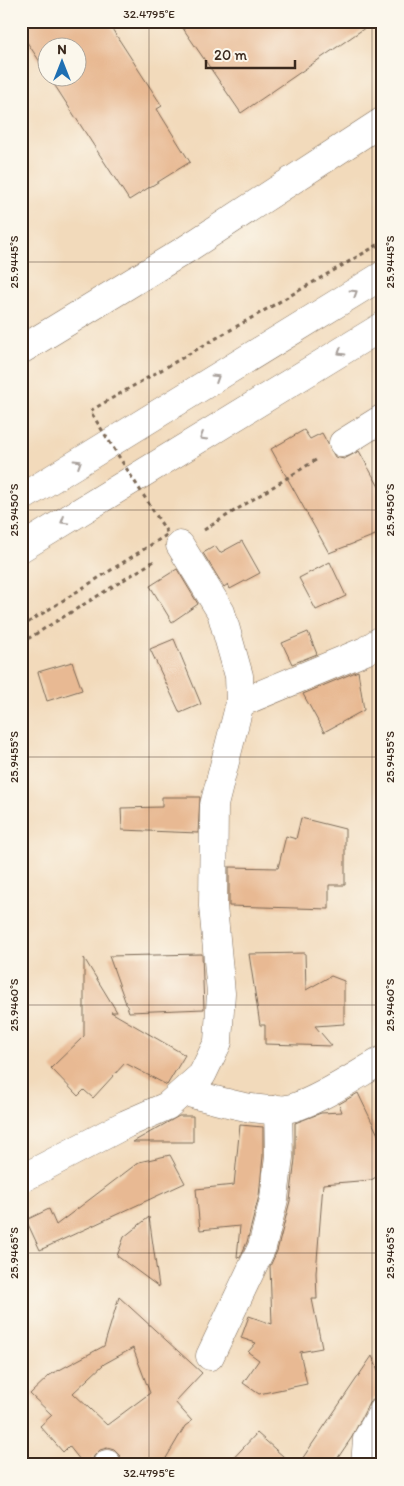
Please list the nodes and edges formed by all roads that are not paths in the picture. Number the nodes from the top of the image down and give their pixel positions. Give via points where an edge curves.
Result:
1 (383, 121) edge
2 (383, 275) edge
3 (383, 326) edge
4 (21, 350) edge
5 (383, 418) edge
6 (343, 443) dead end
7 (21, 498) edge
8 (180, 545) dead end
9 (21, 548) edge
10 (383, 639) edge
11 (240, 703) junction
12 (383, 1060) edge
13 (184, 1092) junction
14 (278, 1110) junction
15 (21, 1179) edge
16 (210, 1356) dead end
17 (383, 1411) edge
18 (365, 1465) edge

1 - 4 main road via 185,250
7 -> 2 main road
3 -> 9 main road
5 - 6 main road
8 - 11 main road via 221,612 239,676
10 - 11 main road via 365,650
11 - 13 main road via 214,804 213,906 221,993 218,1042 202,1075
12 - 14 main road via 297,1106
13 - 14 main road
13 - 15 main road via 166,1106
14 - 16 main road via 279,1158 274,1199 262,1247
17 - 18 main road via 367,1439

